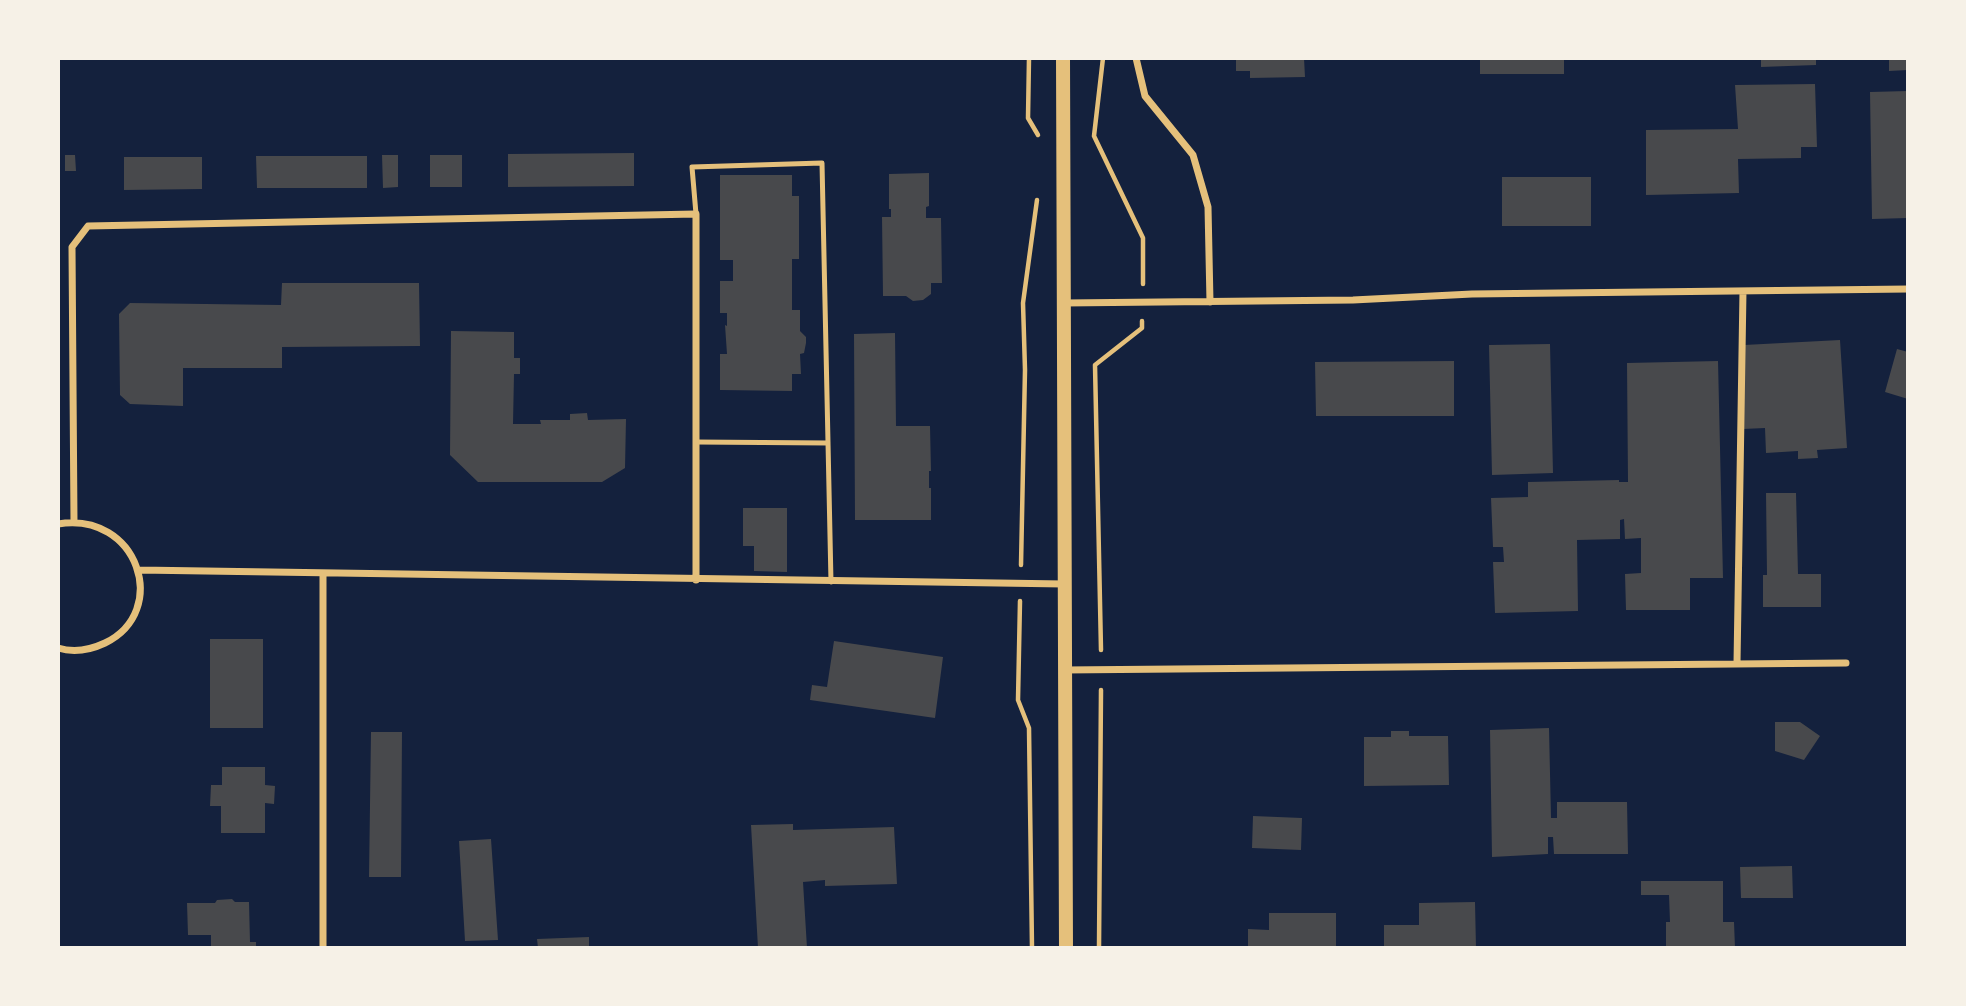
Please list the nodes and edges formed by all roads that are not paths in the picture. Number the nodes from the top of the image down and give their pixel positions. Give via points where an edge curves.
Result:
1 (1063, 58) edge
2 (1136, 58) edge
3 (696, 214) junction
4 (1908, 289) edge
5 (1743, 291) junction
6 (1210, 302) junction
7 (1064, 303) junction
8 (696, 442) junction
9 (828, 443) junction
10 (74, 522) junction
11 (58, 524) edge
12 (139, 570) junction
13 (323, 573) junction
14 (696, 580) junction
15 (831, 582) junction
16 (1064, 584) junction
17 (58, 648) edge
18 (1737, 663) junction
19 (1846, 663) dead end
20 (1064, 670) junction
21 (323, 948) edge
22 (1066, 948) edge

1 - 7 main road
2 - 6 street via 1145,96 1193,155 1208,207
3 - 8 street
3 - 9 lane via 692,167 822,163
3 - 10 street via 88,226 72,247
4 - 5 street
5 - 6 street
5 - 18 street
6 - 7 street
7 - 16 main road
8 - 9 lane
8 - 14 street
9 - 15 lane
10 - 11 street
10 - 12 street via 102,527 125,544
12 - 13 street
12 - 17 street via 140,595 132,619 115,638 92,649
13 - 14 street
13 - 21 street
14 - 15 street
15 - 16 street
16 - 20 main road
18 - 19 street
18 - 20 street
20 - 22 main road

